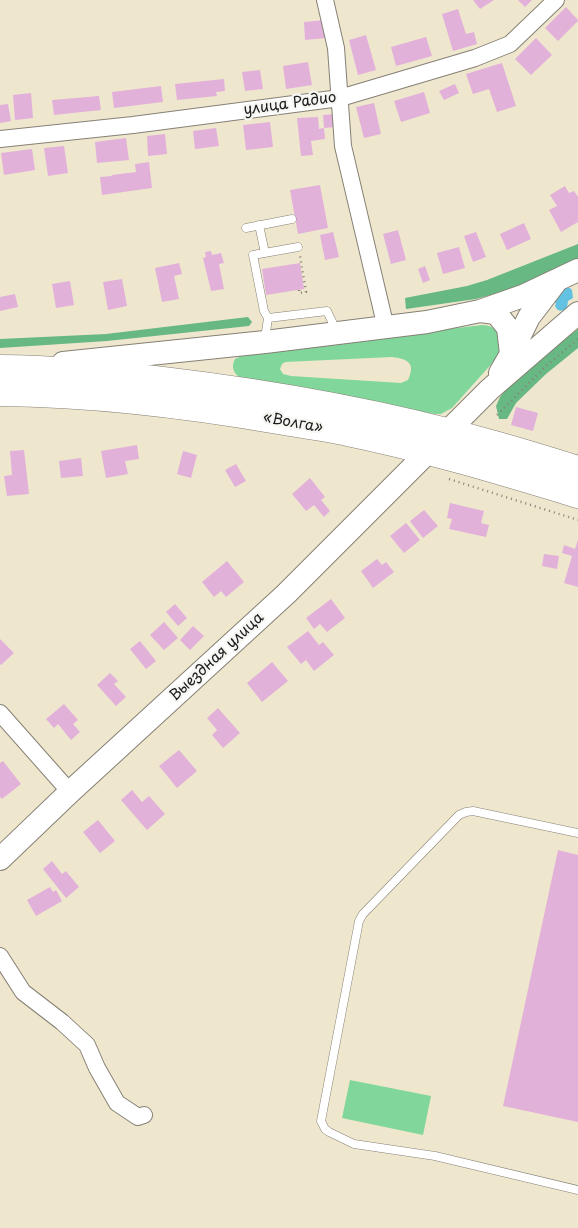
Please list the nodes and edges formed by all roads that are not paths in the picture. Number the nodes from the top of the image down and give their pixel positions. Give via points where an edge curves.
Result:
1 (325, 0) edge
2 (556, 0) edge
3 (340, 98) junction
4 (0, 139) edge
5 (292, 219) dead end
6 (259, 225) junction
7 (246, 228) dead end
8 (298, 247) dead end
9 (265, 253) junction
10 (578, 270) edge
11 (551, 288) junction
12 (488, 312) junction
13 (569, 316) edge
14 (530, 317) junction
15 (268, 318) junction
16 (386, 328) junction
17 (338, 334) junction
18 (265, 342) junction
19 (511, 354) junction
20 (2, 377) edge
21 (490, 389) junction
22 (438, 442) junction
23 (578, 470) edge
24 (578, 494) edge
25 (0, 713) edge
26 (70, 792) junction
27 (578, 833) edge
28 (0, 859) edge
29 (0, 956) edge
30 (144, 1116) dead end
31 (578, 1190) edge

1 - 3 street via 336,48
2 - 3 street, улица Радио via 510,44 475,58
3 - 4 street, улица Радио
3 - 16 street via 343,146
5 - 6 lane
6 - 7 lane
6 - 9 lane
8 - 9 lane
9 - 15 lane via 253,255
10 - 11 main road
11 - 12 main road
11 - 13 main road
11 - 14 main road
12 - 14 main road
12 - 16 main road
12 - 19 main road via 508,328
13 - 14 main road
13 - 21 main road
14 - 19 main road
15 - 17 lane via 326,311
15 - 18 lane
16 - 17 main road
17 - 18 main road
18 - 20 main road
19 - 21 main road
20 - 22 highway, «Волга» via 104,374 224,389 318,404
21 - 22 main road, Выездная улица
22 - 23 highway, «Волга» via 488,443
22 - 24 highway, «Волга» via 482,465
22 - 26 main road, Выездная улица via 286,594
25 - 26 street
26 - 28 main road, Выездная улица
27 - 31 lane via 466,812 363,914 359,921 321,1121 329,1132 354,1144 435,1156
29 - 30 street via 23,992 87,1045 117,1103 138,1117

